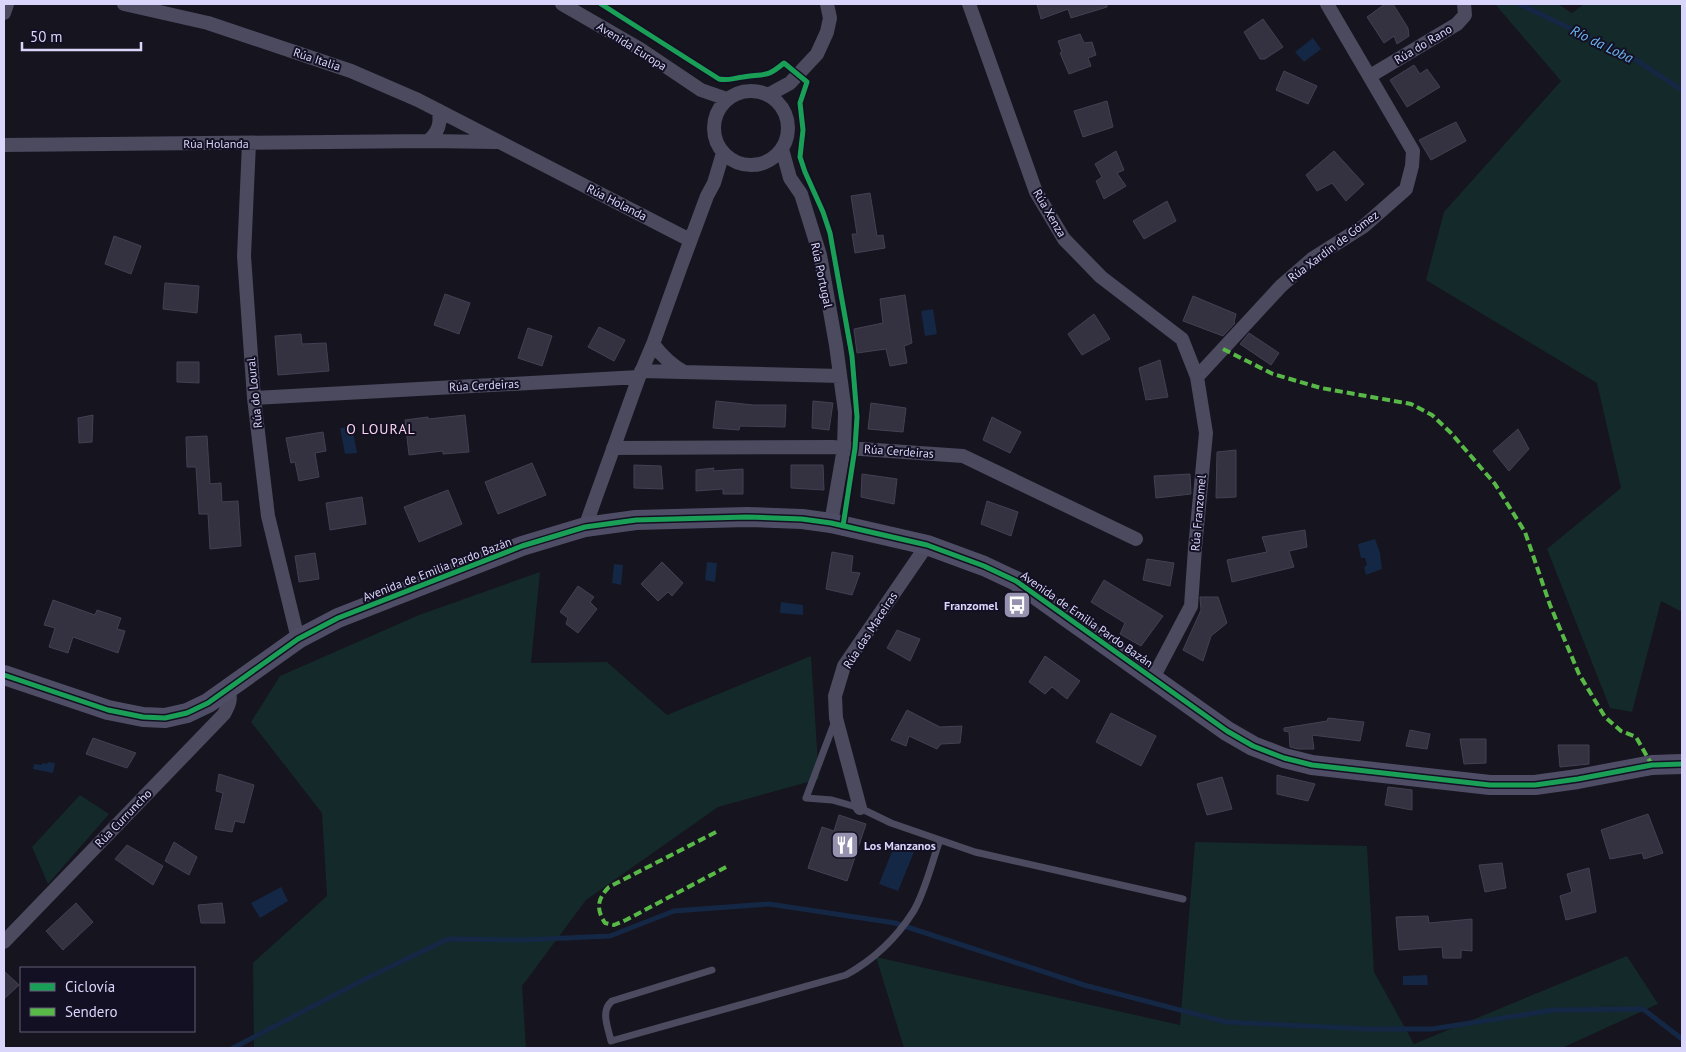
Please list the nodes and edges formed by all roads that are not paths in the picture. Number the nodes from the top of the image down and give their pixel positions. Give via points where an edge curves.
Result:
1 (7, 4) edge
2 (124, 4) edge
3 (562, 4) edge
4 (827, 4) edge
5 (969, 4) edge
6 (1327, 4) edge
7 (1464, 4) edge
8 (4, 13) edge
9 (1370, 76) junction
10 (790, 83) junction
11 (701, 90) junction
12 (768, 95) junction
13 (727, 99) junction
14 (782, 107) junction
15 (438, 110) junction
16 (716, 115) junction
17 (428, 141) junction
18 (499, 142) junction
19 (249, 143) junction
20 (4, 145) edge
21 (782, 149) junction
22 (723, 152) junction
23 (739, 163) junction
24 (765, 163) junction
25 (790, 178) junction
26 (714, 183) junction
27 (690, 240) junction
28 (654, 344) junction
29 (685, 372) junction
30 (640, 374) junction
31 (840, 376) junction
32 (1197, 377) junction
33 (254, 398) junction
34 (613, 448) junction
35 (844, 448) junction
36 (831, 523) junction
37 (585, 527) junction
38 (1136, 539) dead end
39 (927, 545) junction
40 (298, 640) junction
41 (4, 675) edge
42 (1153, 678) junction
43 (228, 688) junction
44 (836, 718) junction
45 (1682, 764) edge
46 (860, 808) junction
47 (940, 840) junction
48 (1183, 899) dead end
49 (4, 942) edge
50 (712, 970) dead end

1 - 8 street
2 - 15 street, Rúa Italia via 208,23 351,71
3 - 11 street, Avenida Europa via 640,49
4 - 10 street via 830,18 823,44
5 - 32 street, Rúa Xenza via 1036,192 1064,239 1101,277 1182,339
6 - 9 street, Rúa Xardín de Gómez
7 - 9 street, Rúa do Rano via 1465,14 1457,24
9 - 32 street, Rúa Xardín de Gómez via 1413,151 1406,188 1364,226 1312,259 1280,286
10 - 12 street
10 - 14 street
11 - 13 street, Avenida Europa
11 - 16 street, Avenida Europa
12 - 13 street via 743,92
12 - 14 street
13 - 16 street
14 - 21 street via 788,132
15 - 17 street via 437,131
15 - 18 street, Rúa Italia
16 - 22 street via 714,134
17 - 18 street, Rúa Holanda
17 - 19 street, Rúa Holanda
18 - 27 street, Rúa Holanda
19 - 20 street, Rúa Holanda
19 - 33 street, Rúa do Loural via 244,256
21 - 24 street
21 - 25 street, Rúa Portugal
22 - 23 street
22 - 26 street
23 - 24 street
23 - 26 street
24 - 25 street, Rúa Portugal
25 - 31 street, Rúa Portugal via 801,194 820,255
26 - 27 street
27 - 28 street
28 - 29 street via 661,356
28 - 30 street
29 - 30 street
29 - 31 street
30 - 33 street, Rúa Cerdeiras
30 - 34 street
31 - 35 street, Rúa Portugal via 845,412
32 - 42 street, Rúa Franzomel via 1206,433 1192,606
33 - 40 street, Rúa do Loural via 268,516
34 - 35 street, Rúa Cerdeiras
34 - 37 street
35 - 36 street, Rúa Portugal
35 - 38 street, Rúa Cerdeiras via 963,456
36 - 37 street, Avenida de Emilia Pardo Bazán via 747,517 636,520
36 - 39 street, Avenida de Emilia Pardo Bazán
37 - 40 street, Avenida de Emilia Pardo Bazán via 513,550 338,618
39 - 42 street, Avenida de Emilia Pardo Bazán via 1016,581
39 - 44 street, Rúa das Maceiras via 844,666 835,696
40 - 43 street, Avenida de Emilia Pardo Bazán
41 - 43 street, Avenida de Emilia Pardo Bazán via 108,710 143,717 165,718 187,713
42 - 45 street, Avenida de Emilia Pardo Bazán via 1227,731 1254,746 1312,765 1490,785 1536,785 1652,765
43 - 49 street, Rúa Curruncho via 230,702 224,714
44 - 46 street, Rúa das Maceiras
44 - 46 lane via 806,798 832,800
46 - 47 lane
47 - 48 lane via 975,852
47 - 50 lane via 919,899 909,917 891,940 860,967 846,975 611,1041 605,1013 606,1006 612,1001

